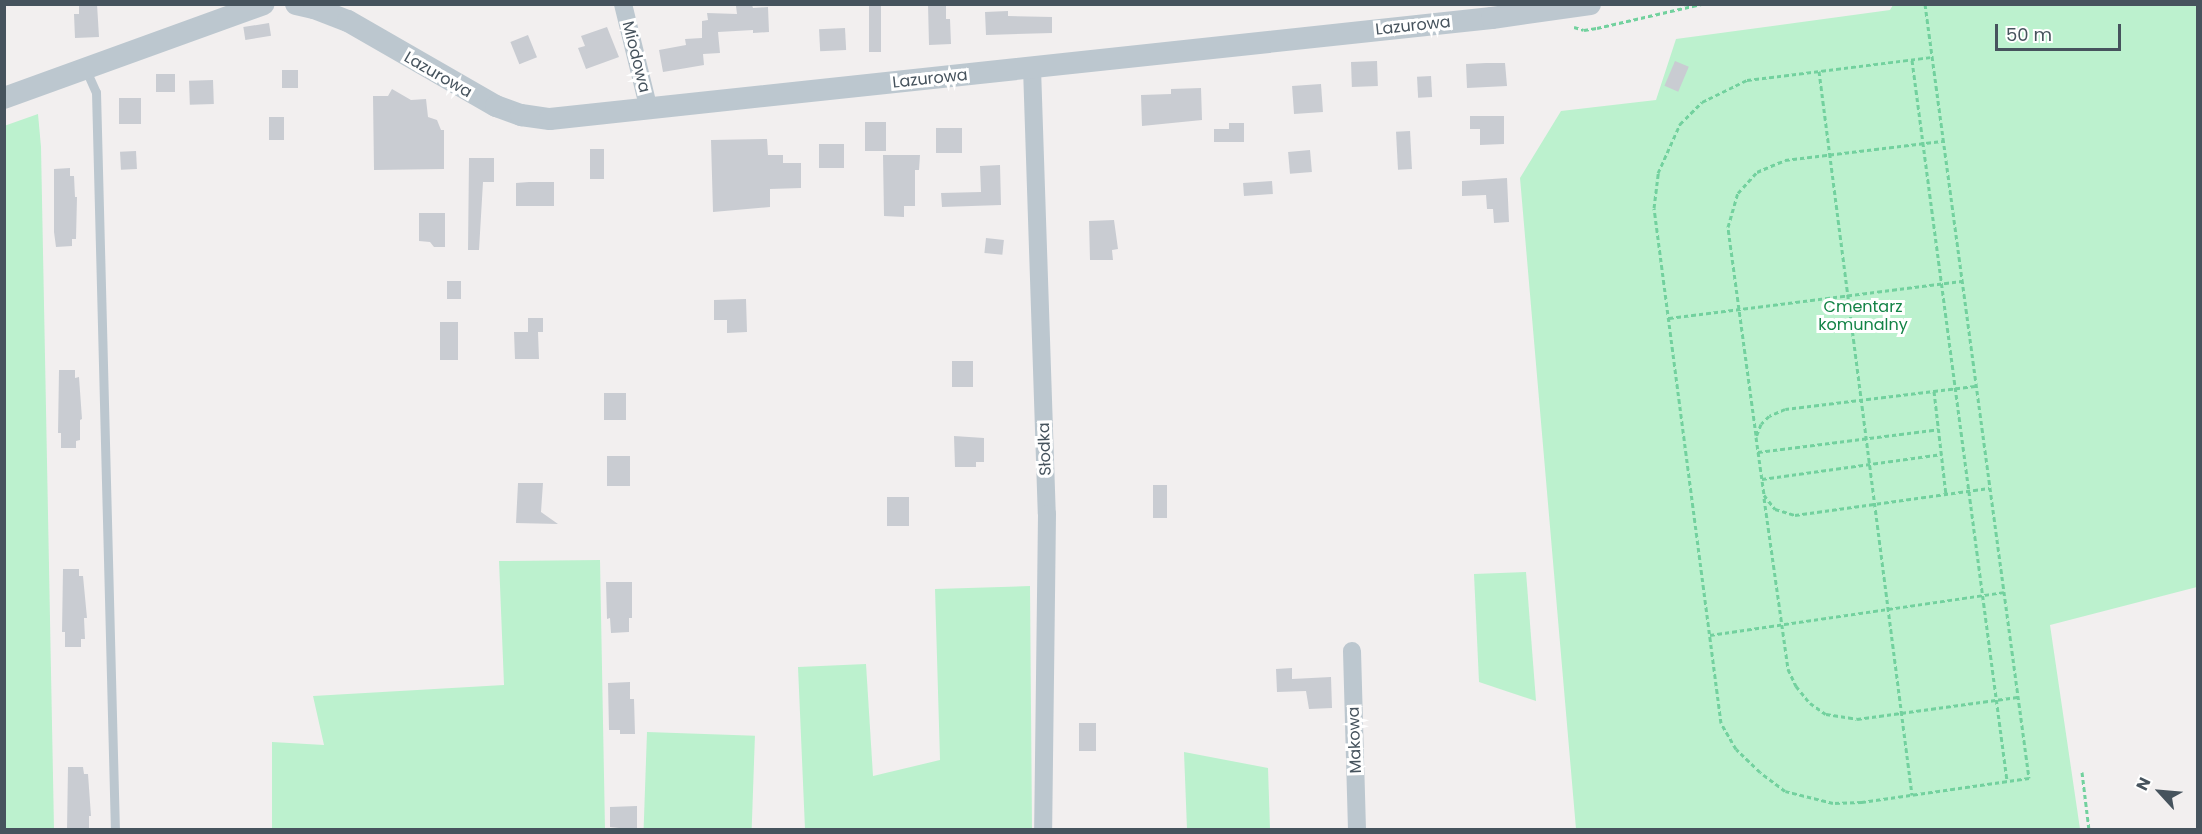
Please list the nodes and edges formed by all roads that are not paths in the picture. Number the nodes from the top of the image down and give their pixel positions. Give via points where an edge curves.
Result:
1 (264, 4) edge
2 (296, 4) edge
3 (623, 4) edge
4 (1590, 4) edge
5 (85, 68) junction
6 (1032, 68) junction
7 (4, 98) edge
8 (649, 110) junction
9 (1352, 651) dead end
10 (115, 830) edge
11 (1043, 830) edge
12 (1357, 830) edge

1 - 5 street
2 - 8 street, Lazurowa via 348,21 470,94 521,115 550,119
3 - 8 street, Miodowa
4 - 6 street, Lazurowa
5 - 7 street
5 - 10 lane via 96,92
6 - 8 street, Lazurowa
6 - 11 street, Słodka via 1047,514
9 - 12 street, Makowa

